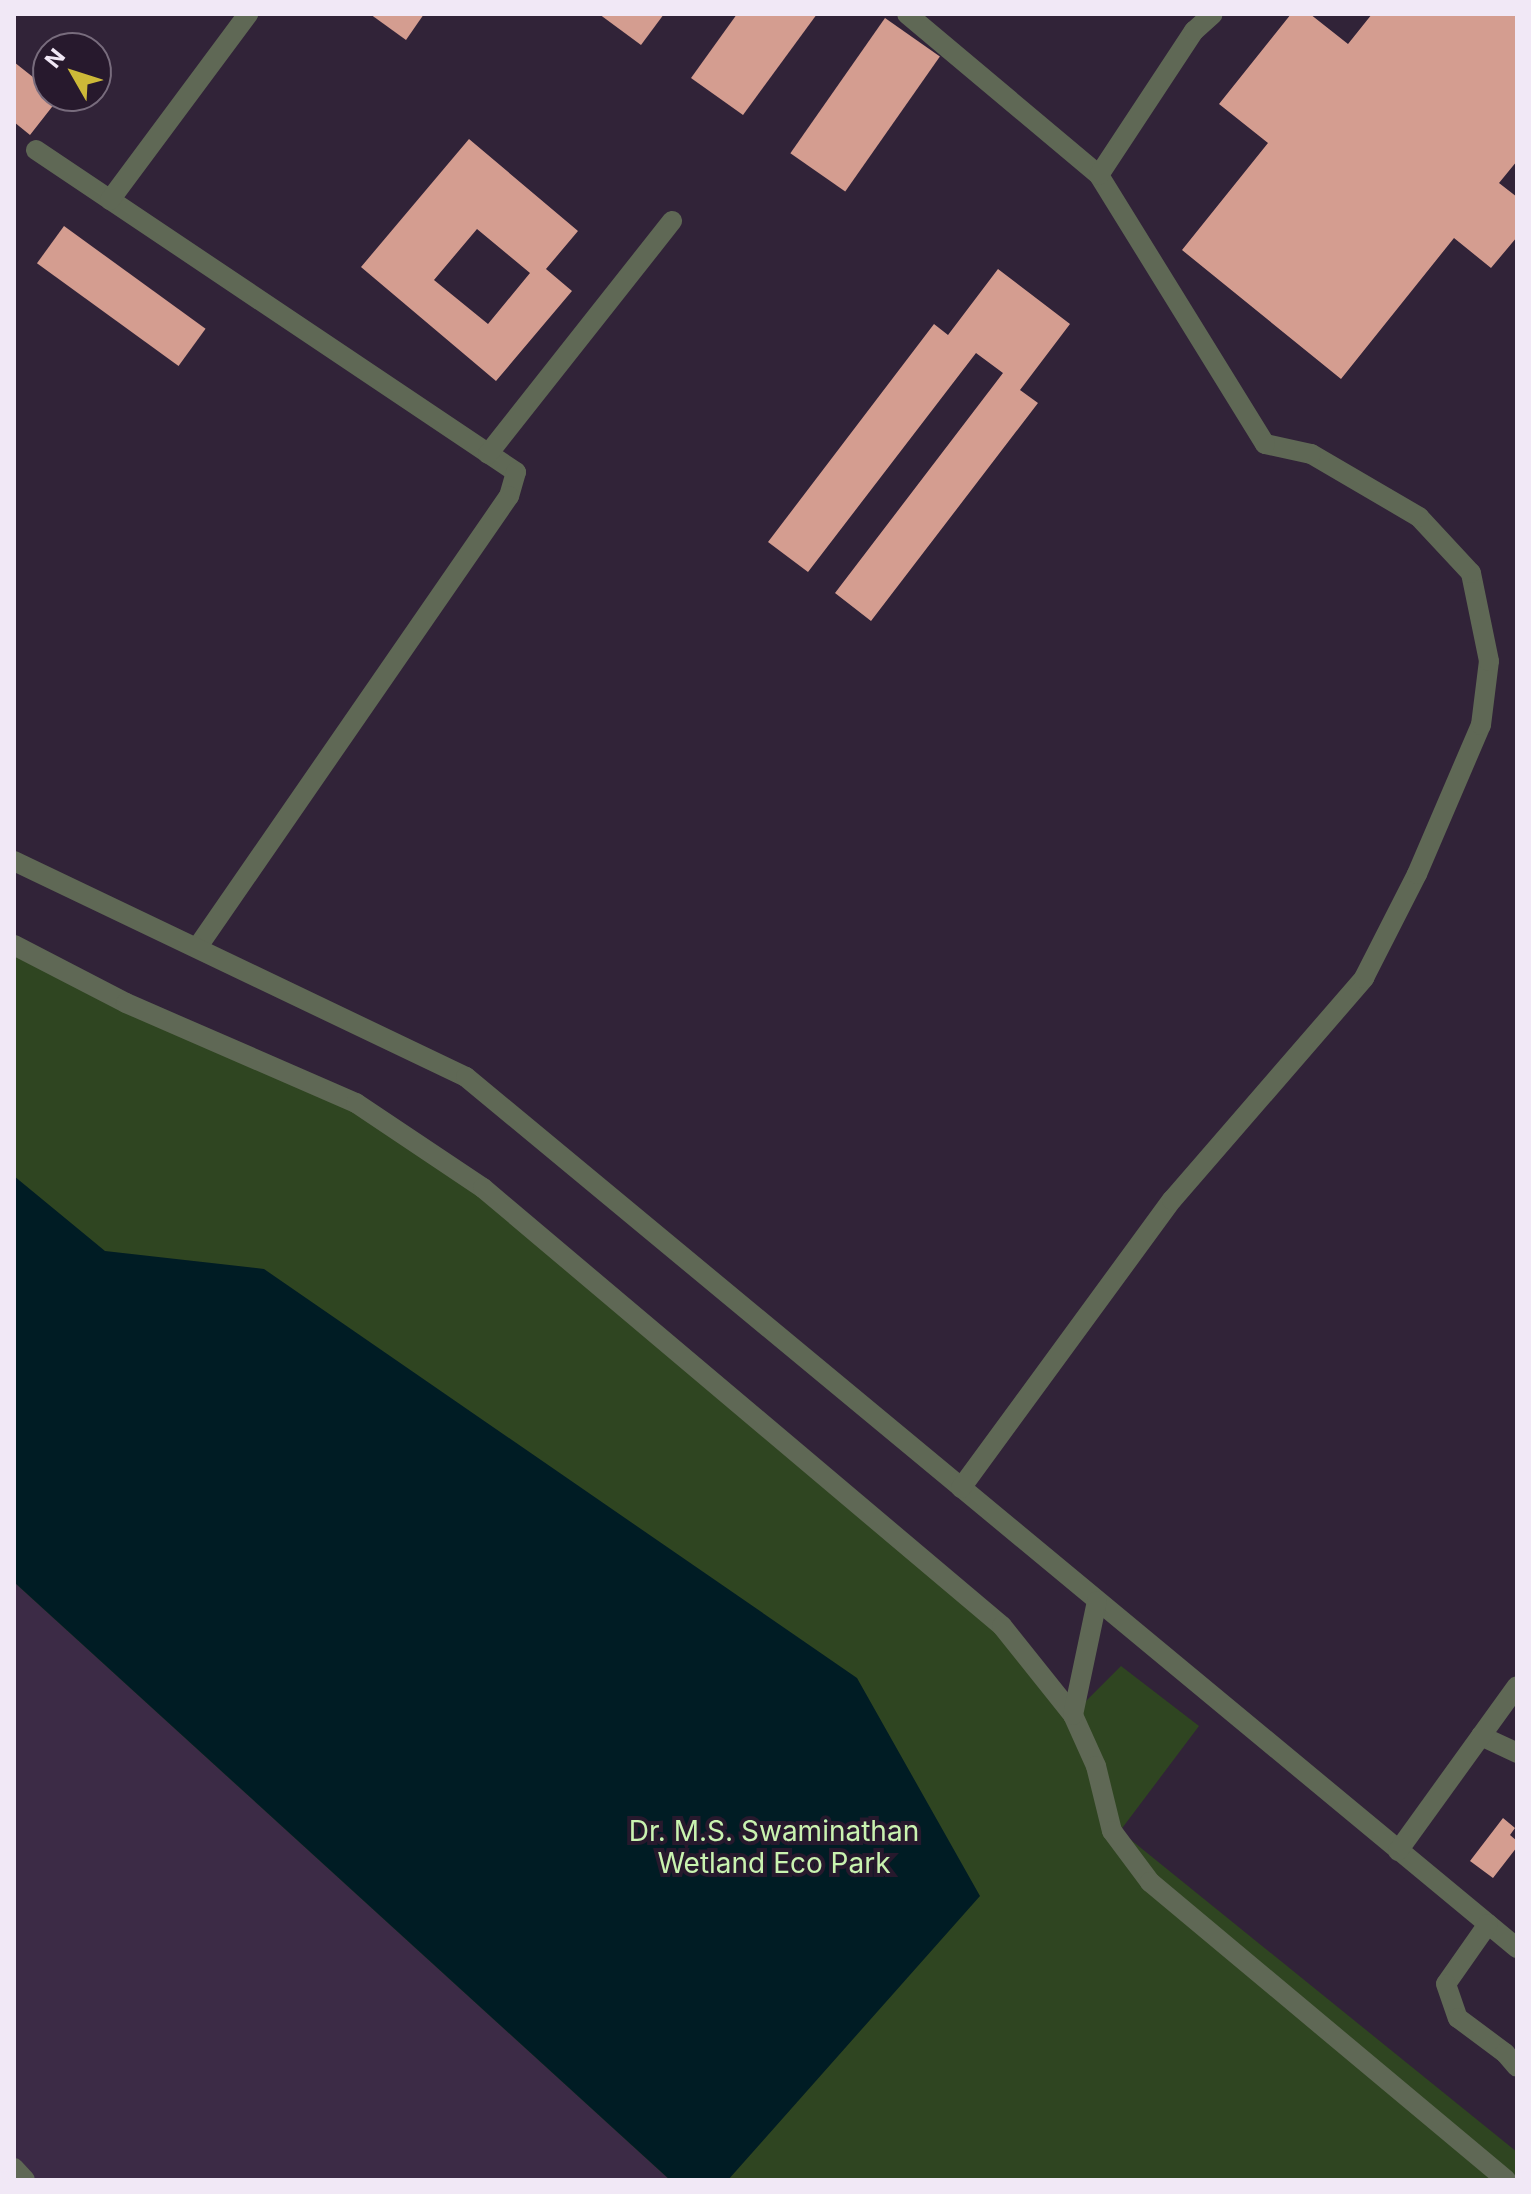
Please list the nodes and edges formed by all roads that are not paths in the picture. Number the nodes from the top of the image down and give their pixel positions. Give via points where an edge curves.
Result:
1 (248, 14) edge
2 (1213, 14) edge
3 (912, 16) edge
4 (36, 150) dead end
5 (1099, 175) junction
6 (110, 200) junction
7 (672, 221) dead end
8 (488, 454) junction
9 (14, 861) edge
10 (14, 945) edge
11 (197, 948) junction
12 (961, 1488) junction
13 (1097, 1601) junction
14 (1517, 1686) edge
15 (1073, 1715) junction
16 (1481, 1736) junction
17 (1517, 1753) edge
18 (1398, 1851) junction
19 (1488, 1924) junction
20 (1517, 1948) edge
21 (1517, 2067) edge
22 (1506, 2180) edge

1 - 6 street
2 - 5 street via 1194,31
3 - 5 street
4 - 6 street
5 - 12 street via 1265,444 1311,454 1419,517 1471,573 1489,661 1481,725 1417,874 1364,978 1172,1200
6 - 8 street
7 - 8 street
8 - 11 street via 516,472 509,496
9 - 11 street
10 - 15 street via 126,1003 356,1103 483,1188 1002,1626
11 - 12 street via 466,1077
12 - 13 street
13 - 15 street
13 - 18 street
14 - 16 street
15 - 22 street via 1096,1766 1112,1831 1150,1882
16 - 17 street
16 - 18 street
18 - 19 street
19 - 20 street
19 - 21 street via 1446,1984 1458,2018

